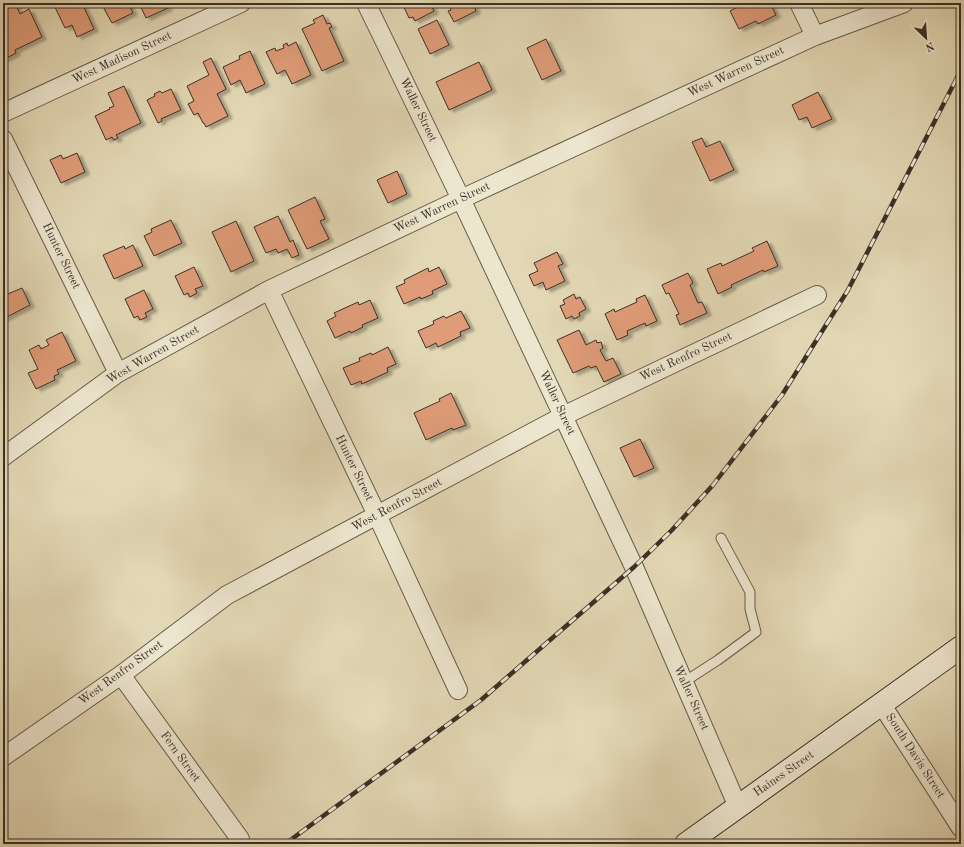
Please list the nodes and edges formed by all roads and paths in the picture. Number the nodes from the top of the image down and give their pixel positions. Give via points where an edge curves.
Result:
1 (241, 3) edge
2 (366, 3) edge
3 (799, 3) edge
4 (904, 3) edge
5 (815, 36) junction
6 (3, 113) edge
7 (3, 139) edge
8 (461, 199) junction
9 (269, 290) junction
10 (817, 295) dead end
11 (118, 373) junction
12 (563, 416) junction
13 (3, 457) edge
14 (377, 515) junction
15 (720, 538) dead end
16 (961, 647) edge
17 (120, 675) junction
18 (684, 682) junction
19 (458, 690) dead end
20 (882, 705) junction
21 (3, 757) edge
22 (738, 806) junction
23 (961, 828) edge
24 (240, 840) dead end
25 (686, 844) edge

1 - 6 street, West Madison Street
2 - 8 street, Waller Street
3 - 5 street
4 - 5 street, West Warren Street
5 - 8 street, West Warren Street
7 - 11 street, Hunter Street
8 - 9 street, West Warren Street
8 - 12 street, Waller Street
9 - 11 street, West Warren Street
9 - 14 street, Hunter Street
10 - 12 street, West Renfro Street
11 - 13 street, West Warren Street
12 - 14 street, West Renfro Street
12 - 18 street, Waller Street via 634,567
14 - 17 street, West Renfro Street via 227,595
14 - 19 street, Hunter Street
15 - 18 lane via 750,592 750,609 756,632
16 - 20 street, Haines Street
17 - 21 street, West Renfro Street
17 - 24 street, Fern Street
18 - 22 street, Waller Street
20 - 22 street, Haines Street
20 - 23 street, South Davis Street
22 - 25 street, Haines Street

